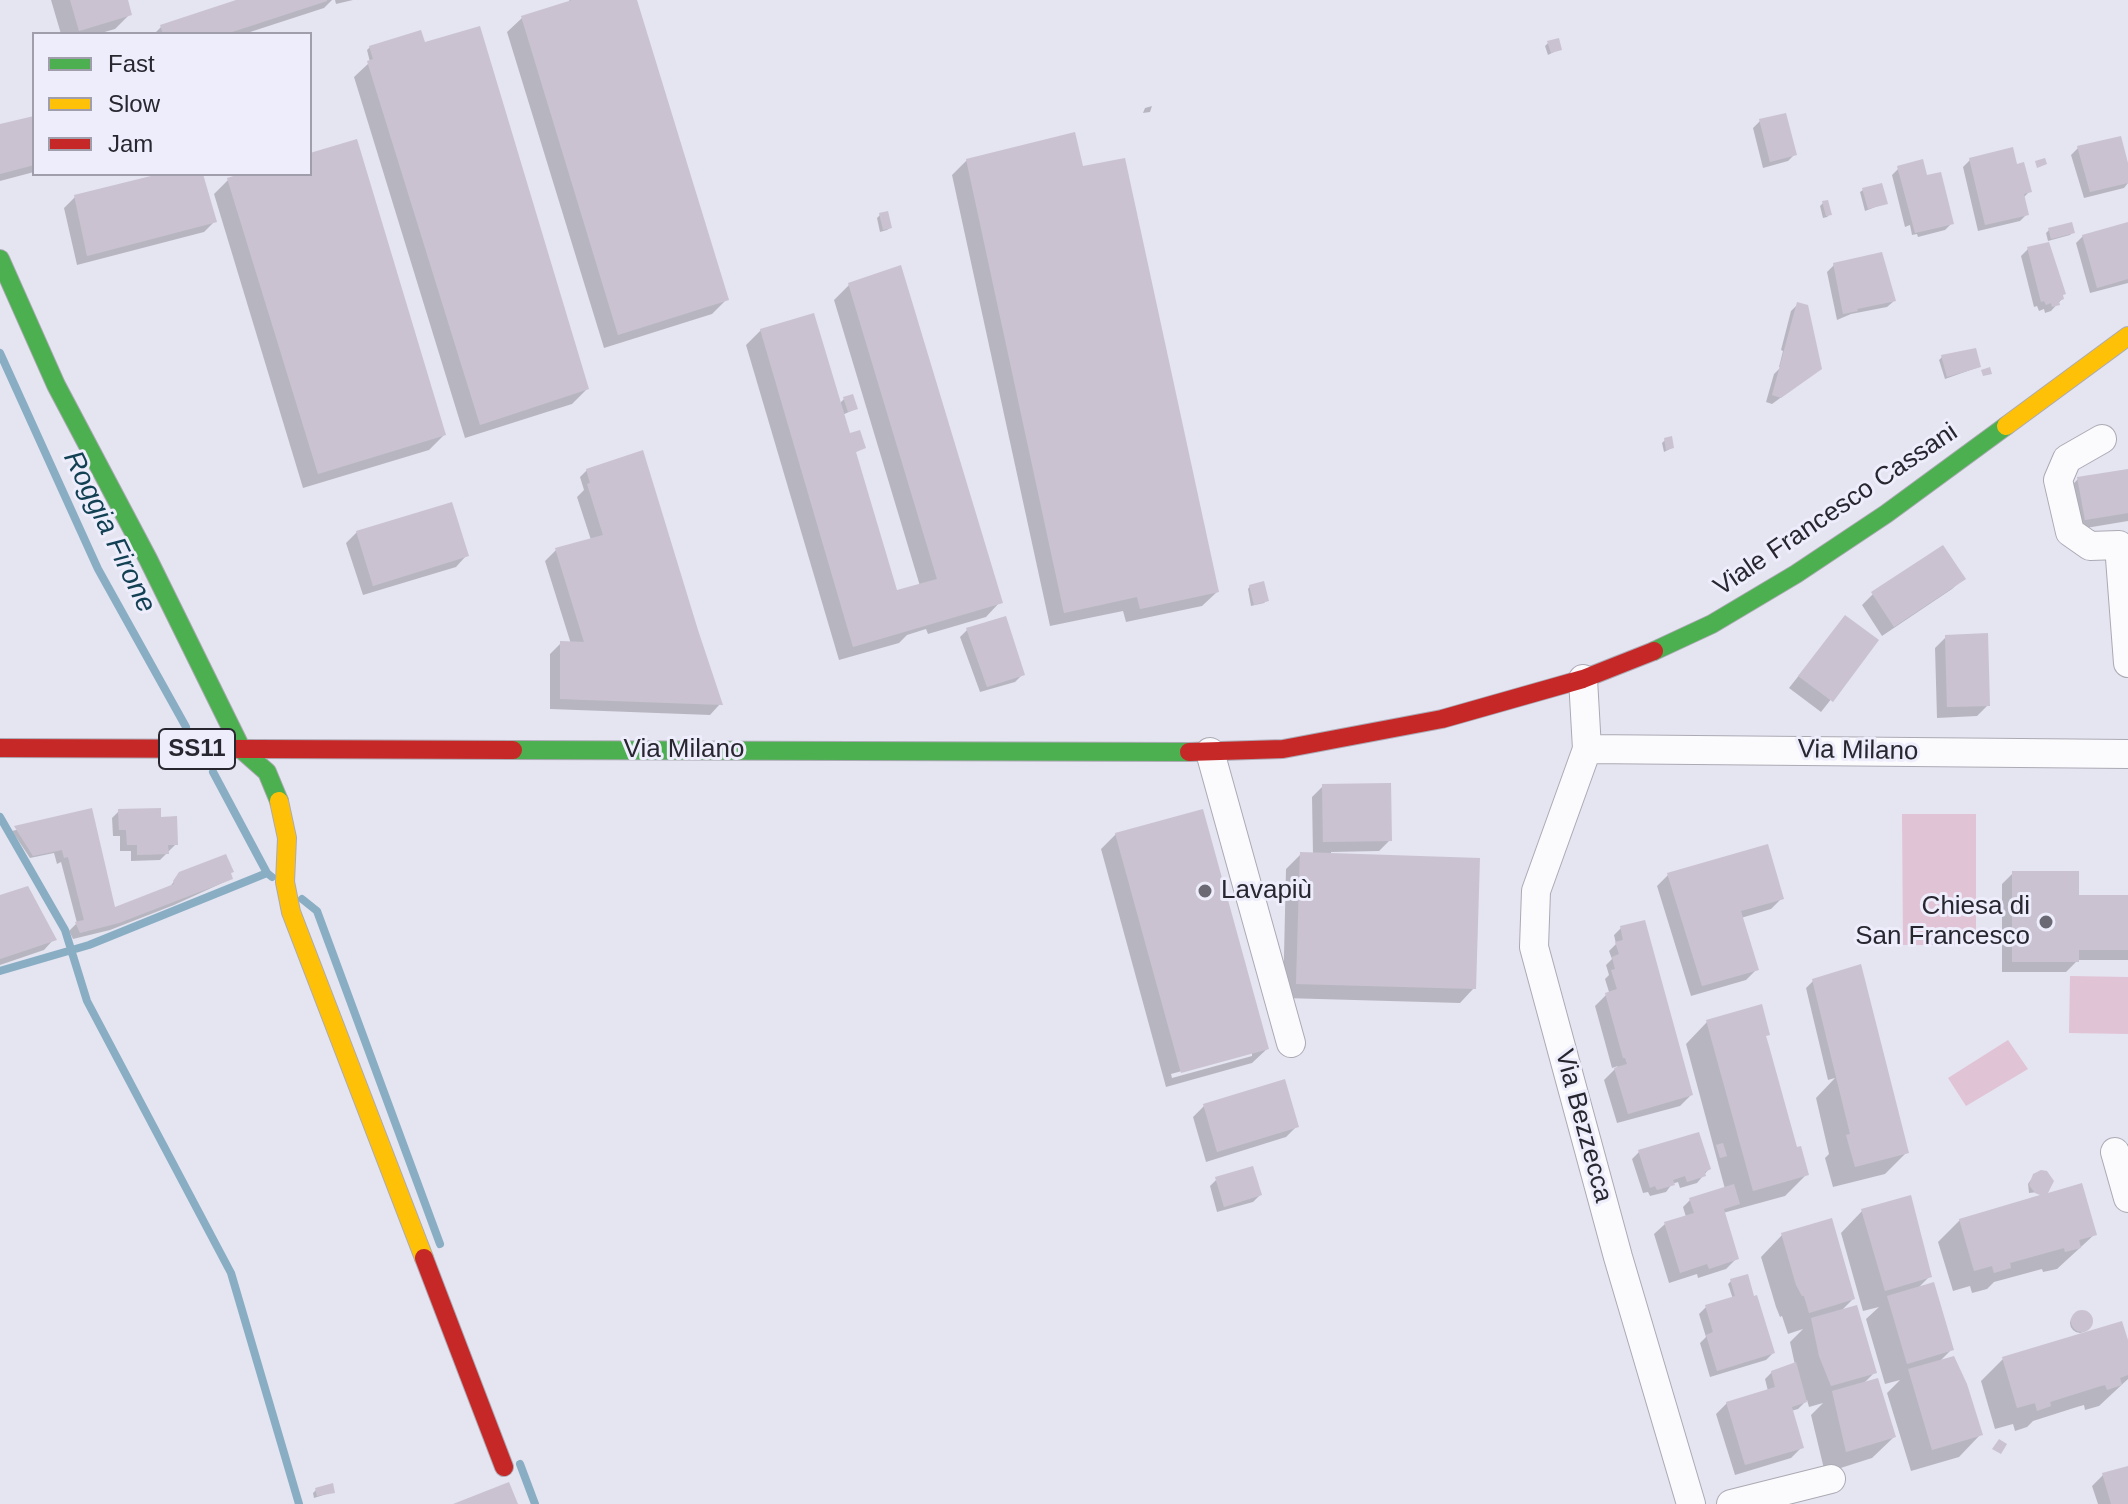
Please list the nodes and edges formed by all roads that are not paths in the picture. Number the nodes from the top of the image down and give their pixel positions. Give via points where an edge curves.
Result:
1 (0, 259) edge
2 (2128, 336) edge
3 (2102, 439) dead end
4 (2128, 663) edge
5 (1583, 679) junction
6 (1366, 734) joint
7 (0, 748) edge
8 (1587, 749) junction
9 (242, 750) junction
10 (1210, 752) junction
11 (2128, 754) edge
12 (1291, 1043) dead end
13 (2115, 1152) dead end
14 (2128, 1198) edge
15 (504, 1467) dead end
16 (1831, 1479) dead end
17 (1691, 1504) edge
18 (1731, 1504) edge

1 - 9 main road via 56,385
2 - 5 main road, Viale Francesco Cassani via 1796,574 1712,624
3 - 4 street via 2067,459 2058,480 2070,532 2090,546 2119,545
5 - 6 main road, Viale Francesco Cassani via 1442,719
5 - 8 street
6 - 10 main road, Via Milano via 1283,749
7 - 9 main road, Via Milano / SS11
8 - 11 street, Via Milano
8 - 17 street, Via Bezzecca via 1536,891 1534,947
9 - 10 main road, Via Milano / SS11
9 - 15 main road via 267,772 279,800 291,912
10 - 12 street
13 - 14 street
16 - 18 street

